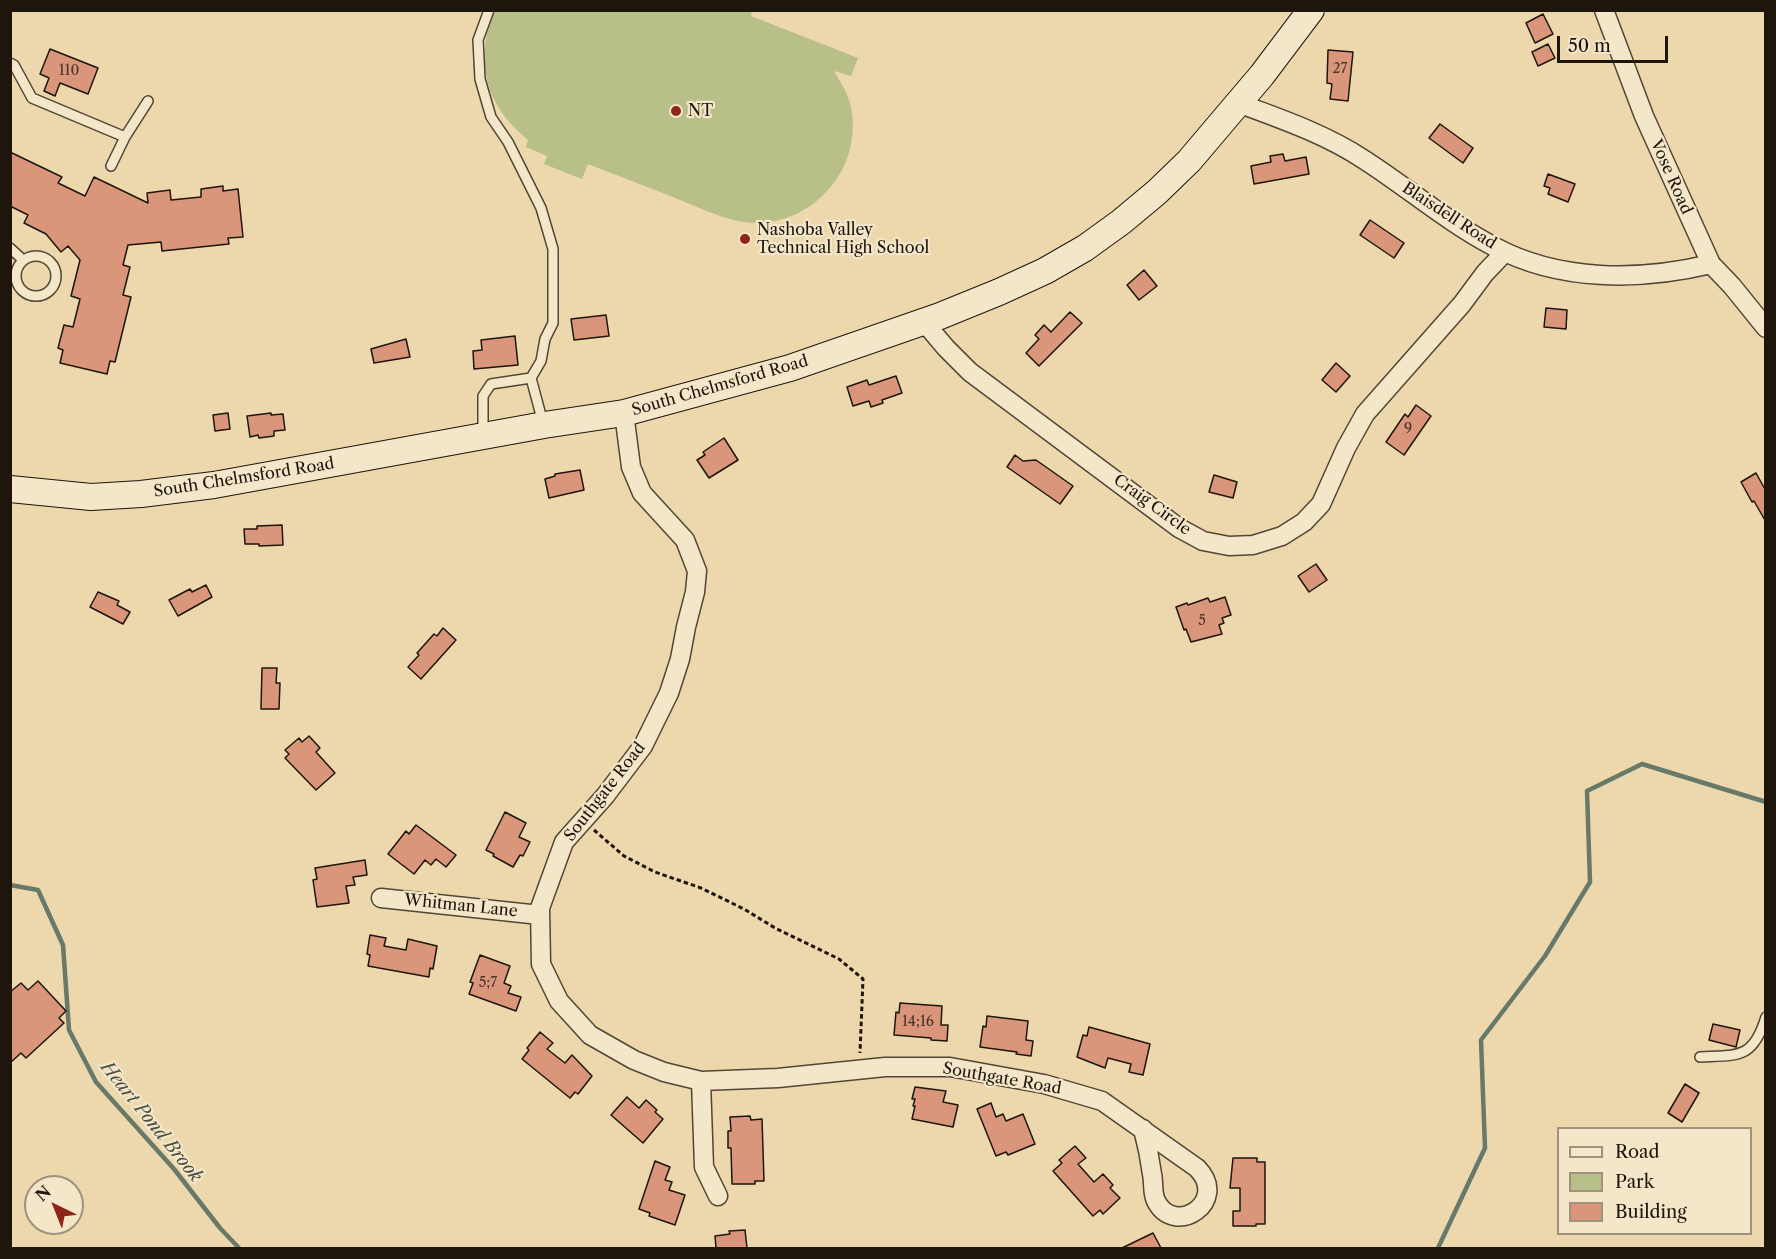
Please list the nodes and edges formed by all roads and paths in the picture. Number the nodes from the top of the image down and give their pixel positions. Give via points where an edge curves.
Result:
1 (489, 10) edge
2 (1311, 10) edge
3 (1604, 10) edge
4 (10, 63) edge
5 (148, 101) dead end
6 (1238, 103) junction
7 (125, 137) junction
8 (111, 166) dead end
9 (10, 248) edge
10 (1505, 252) junction
11 (23, 260) junction
12 (1711, 264) junction
13 (14, 284) edge
14 (924, 322) junction
15 (1766, 328) edge
16 (531, 378) junction
17 (624, 414) junction
18 (544, 425) junction
19 (483, 436) junction
20 (10, 489) edge
21 (583, 821) junction
22 (381, 898) dead end
23 (540, 915) junction
24 (1766, 1017) edge
25 (1701, 1058) dead end
26 (860, 1070) junction
27 (701, 1081) junction
28 (1143, 1129) junction
29 (718, 1196) dead end

1 - 16 lane via 477,40 480,79 491,117 542,208 553,249 553,323
2 - 6 main road, South Chelmsford Road
3 - 12 street, Vose Road via 1644,117
4 - 7 lane via 32,98
5 - 7 lane
6 - 10 street, Blaisdell Road via 1303,127 1362,158 1461,227
6 - 14 main road, South Chelmsford Road via 1157,192 1085,248 1045,271
7 - 8 lane
9 - 11 lane
10 - 12 street, Blaisdell Road via 1526,261 1591,275 1649,275
10 - 14 street, Craig Circle via 1365,414 1321,504 1304,522 1282,536 1253,545 1229,546 1203,540 1179,528 970,372
11 - 13 lane
11 - 13 lane via 37,255 50,261 57,273 54,287 42,296 28,295
12 - 15 street, Vose Road
14 - 17 main road, South Chelmsford Road via 790,368
16 - 18 lane
16 - 19 lane via 491,384 483,396
17 - 18 main road, South Chelmsford Road
17 - 21 street, Southgate Road via 631,467 642,493 685,540 697,571 695,592 669,693 643,746
18 - 19 main road, South Chelmsford Road
19 - 20 main road, South Chelmsford Road via 214,485 141,494 92,497
21 - 23 street, Southgate Road via 564,842
21 - 26 path via 624,856 744,909 839,959 863,979
22 - 23 street, Whitman Lane
23 - 27 street, Southgate Road via 541,964 559,1001 590,1035 634,1060
24 - 25 lane via 1752,1047 1743,1053
26 - 27 street, Southgate Road
26 - 28 street, Southgate Road via 950,1067 1044,1084 1102,1101
27 - 29 street via 704,1167
28 - 28 street, Southgate Road via 1157,1203 1171,1215 1194,1213 1207,1194 1205,1176

